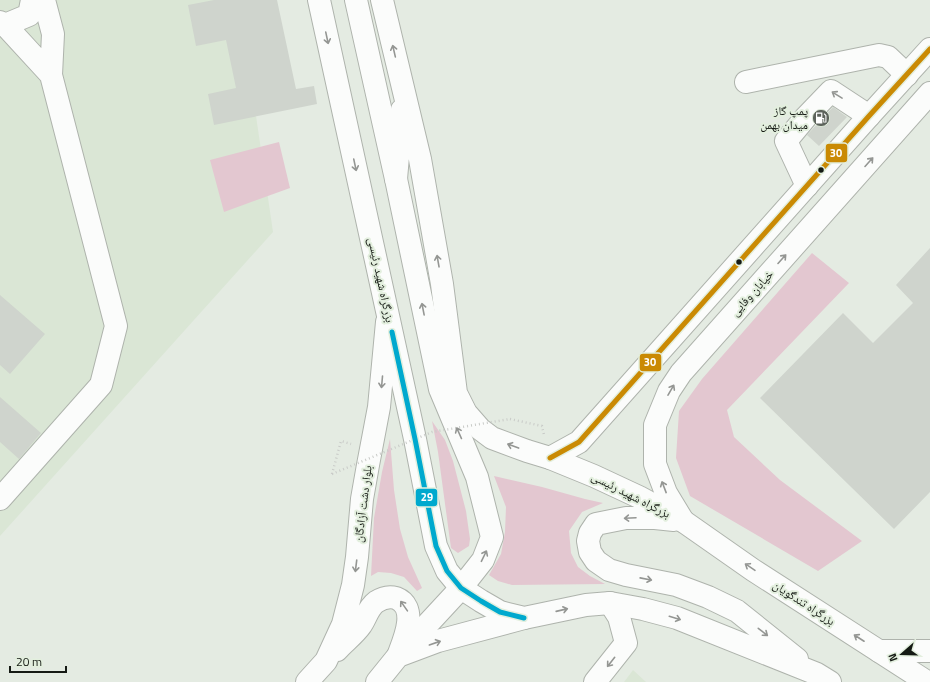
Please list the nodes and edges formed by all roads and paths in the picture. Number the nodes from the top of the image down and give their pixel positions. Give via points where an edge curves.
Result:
1 (32, 0) edge
2 (44, 0) edge
3 (319, 0) edge
4 (356, 0) edge
5 (382, 0) edge
6 (3, 24) edge
7 (930, 49) edge
8 (51, 76) junction
9 (906, 76) junction
10 (746, 82) dead end
11 (403, 89) junction
12 (930, 93) edge
13 (869, 116) junction
14 (396, 179) junction
15 (807, 186) junction
16 (388, 315) junction
17 (542, 426) dead end
18 (341, 441) dead end
19 (550, 458) junction
20 (0, 499) edge
21 (683, 521) junction
22 (461, 588) junction
23 (610, 604) junction
24 (524, 618) junction
25 (879, 651) junction
26 (930, 651) edge
27 (398, 656) junction
28 (326, 661) junction
29 (816, 677) edge
30 (308, 682) edge
31 (377, 682) edge
32 (595, 682) edge
33 (927, 682) edge

1 - 6 main road via 29,15
2 - 8 main road via 53,34
3 -> 16 main road, بزرگراه شهید رئیسی
4 - 14 main road
11 -> 5 main road, بزرگراه شهید رئیسی
6 - 8 main road
7 - 9 main road
8 - 20 main road via 116,326 101,384
9 - 10 main road via 888,57 879,55
9 - 13 main road
11 - 14 main road
19 -> 11 main road, بزرگراه شهید رئیسی via 492,438 466,413 456,393 442,284 420,159
21 -> 12 main road, خیابان وفایی via 666,493 655,464 655,425 669,391 681,374
13 - 15 main road
13 -> 15 main road via 831,91 806,117 786,141
22 -> 14 main road via 483,560 492,537 477,477 440,389
15 - 19 main road via 579,442
16 - 22 main road, بزرگراه شهید رئیسی via 436,546 447,571
16 -> 28 main road, بلوار دشت آزادگان via 380,407 362,499 353,585 343,624
17 - 18 path, bridge via 510,419 432,432 332,474
19 - 21 main road, بزرگراه شهید رئیسی via 594,476
25 -> 21 main road, بزرگراه تندگویان via 753,570
21 -> 29 main road via 626,518 596,524 588,541 590,552 596,561 609,570 676,585 738,611
22 - 24 main road, بزرگراه شهید رئیسی via 500,612
22 - 27 main road
24 -> 23 main road, بزرگراه شهید رئیسی via 586,605
23 -> 29 main road via 677,618
23 -> 32 main road via 619,617 626,643
27 -> 24 main road via 438,641
25 - 26 main road
25 - 33 main road, بزرگراه تندگویان
27 -> 28 main road via 409,614 403,602 386,597 374,604 361,625
27 - 31 main road
28 - 30 main road, بلوار دشت آزادگان

